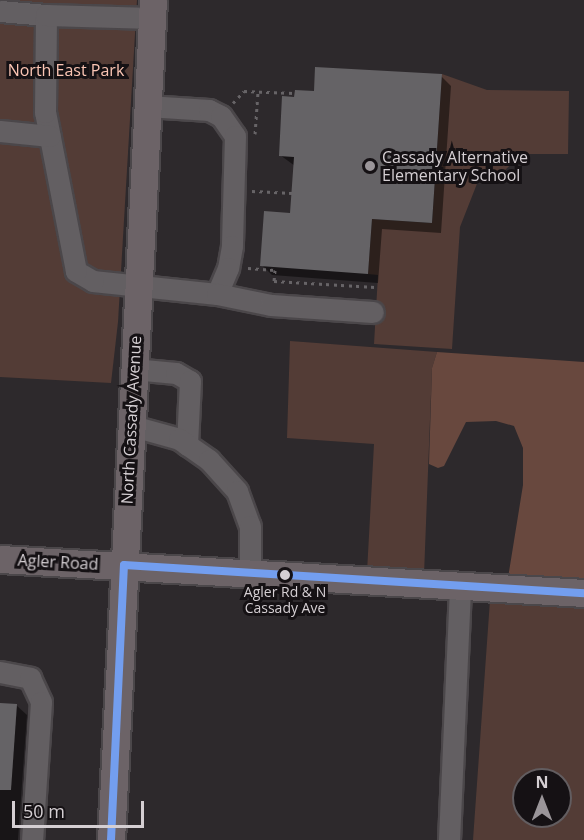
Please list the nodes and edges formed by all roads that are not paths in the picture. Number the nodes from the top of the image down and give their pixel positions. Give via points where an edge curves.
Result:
1 (152, 9) edge
2 (0, 11) edge
3 (46, 15) junction
4 (147, 106) junction
5 (0, 131) edge
6 (50, 136) junction
7 (138, 288) junction
8 (216, 294) junction
9 (373, 312) dead end
10 (133, 369) junction
11 (129, 425) junction
12 (187, 445) junction
13 (0, 559) edge
14 (124, 565) junction
15 (250, 573) junction
16 (460, 586) junction
17 (584, 593) edge
18 (0, 672) edge
19 (32, 840) edge
20 (111, 840) edge
21 (449, 840) edge

1 - 3 lane
1 - 4 main road, North Cassady Avenue
2 - 3 lane
3 - 6 lane via 45,112
4 - 7 main road, North Cassady Avenue
4 - 8 lane via 209,110 220,116 235,136 232,246 228,268
5 - 6 lane
6 - 7 lane via 76,271 93,281
7 - 8 lane
7 - 10 main road, North Cassady Avenue
8 - 9 lane via 271,305
10 - 11 main road, North Cassady Avenue
10 - 12 lane via 176,373 190,381
11 - 12 lane
11 - 14 main road, North Cassady Avenue
12 - 15 lane via 209,460 237,491 250,526
13 - 14 main road, Agler Road
14 - 15 main road, Agler Road
14 - 20 main road, North Cassady Avenue
15 - 16 main road, Agler Road
16 - 17 main road, Agler Road
16 - 21 lane
18 - 19 lane via 30,678 41,702

